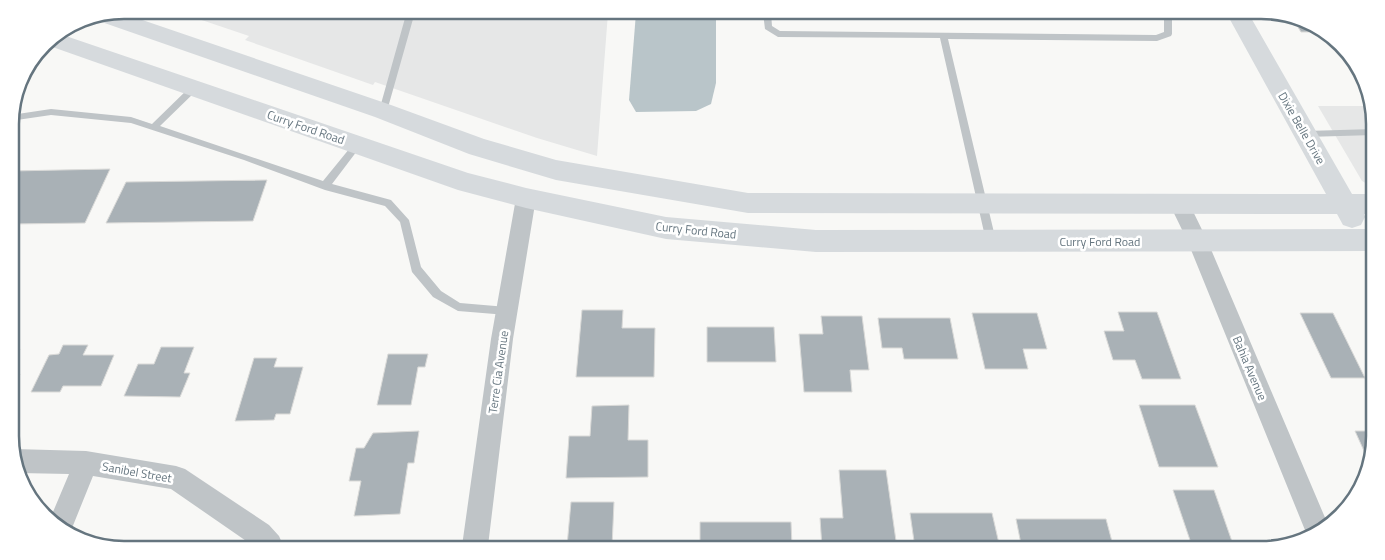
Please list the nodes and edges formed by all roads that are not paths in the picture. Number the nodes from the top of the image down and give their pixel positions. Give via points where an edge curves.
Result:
1 (117, 19) edge
2 (408, 19) edge
3 (767, 19) edge
4 (1168, 19) edge
5 (1241, 19) edge
6 (943, 36) junction
7 (59, 41) edge
8 (194, 88) junction
9 (382, 111) junction
10 (19, 117) edge
11 (154, 127) junction
12 (1366, 132) edge
13 (1306, 134) junction
14 (357, 145) junction
15 (325, 186) junction
16 (526, 198) junction
17 (748, 203) junction
18 (983, 204) junction
19 (1366, 204) edge
20 (1180, 205) junction
21 (1346, 205) junction
22 (1366, 235) edge
23 (1197, 240) junction
24 (1366, 240) edge
25 (992, 241) junction
26 (507, 311) junction
27 (22, 462) edge
28 (86, 463) junction
29 (62, 521) edge
30 (1316, 526) edge
31 (266, 541) edge
32 (477, 541) edge

1 - 9 main road
2 - 9 lane
3 - 6 lane via 768,27 778,34
4 - 6 lane via 1168,34 1157,38
5 - 13 main road, Dixie Belle Drive
6 - 18 lane
7 - 8 main road, Curry Ford Road
8 - 11 lane
8 - 14 main road, Curry Ford Road
9 - 17 main road via 478,147 556,170
10 - 11 lane via 51,112 131,120
11 - 15 lane
12 - 13 lane
13 - 21 main road, Dixie Belle Drive
14 - 15 lane
14 - 16 main road, Curry Ford Road via 466,183
15 - 26 lane via 388,203 404,220 416,269 437,294 458,307
16 - 17 main road via 547,189 581,191 696,211
16 - 25 main road, Curry Ford Road via 666,228 816,241
16 - 26 street, Terre Cia Avenue
17 - 18 main road
18 - 20 main road
18 - 25 lane
19 - 21 main road
20 - 21 main road
20 - 23 street, Bahia Avenue
21 - 22 main road, Dixie Belle Drive
23 - 24 main road, Curry Ford Road
23 - 25 main road, Curry Ford Road
23 - 30 street, Bahia Avenue
26 - 32 street, Terre Cia Avenue
27 - 28 street, Sanibel Street
28 - 29 street
28 - 31 street, Sanibel Street via 176,478

